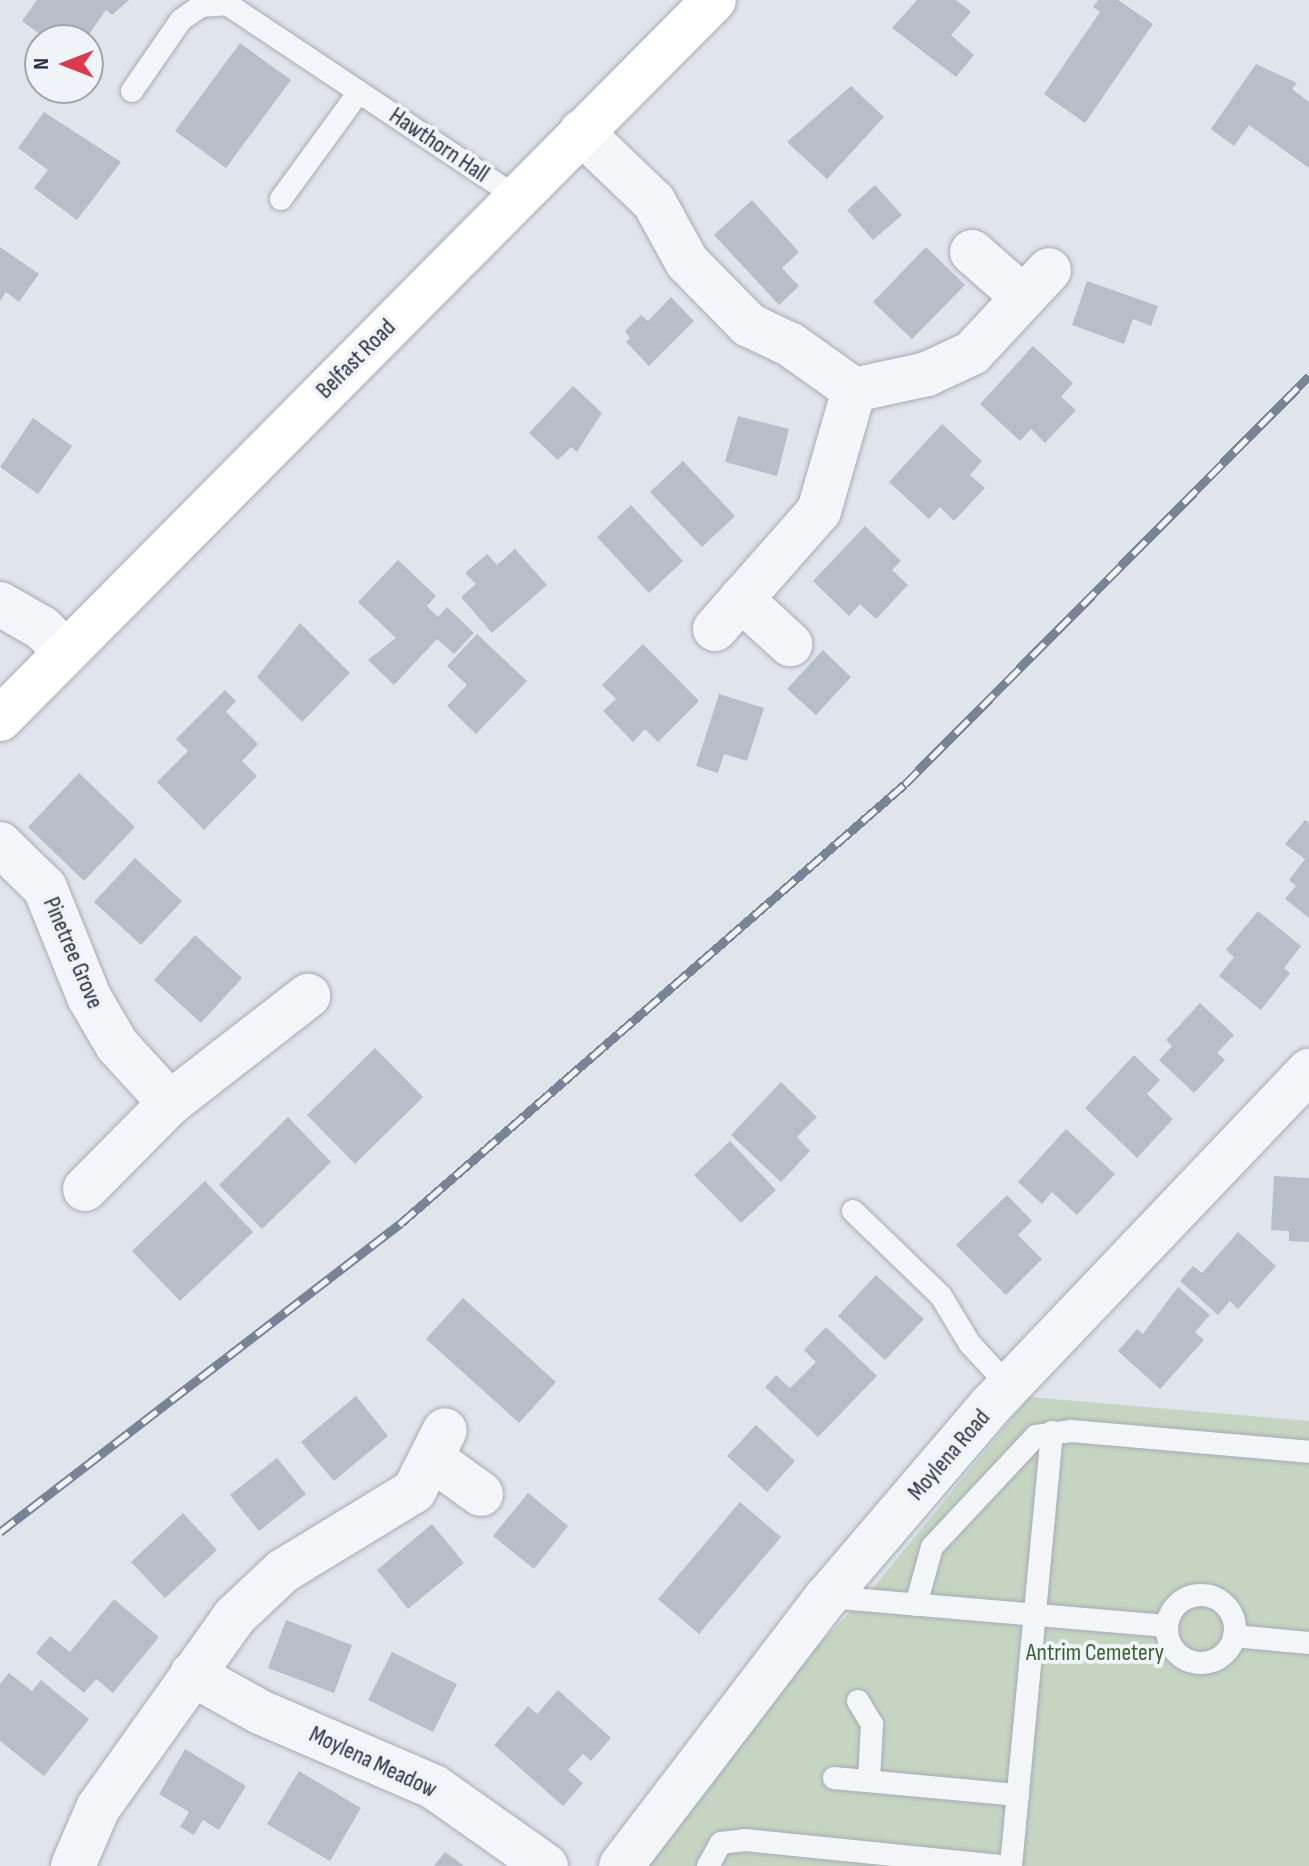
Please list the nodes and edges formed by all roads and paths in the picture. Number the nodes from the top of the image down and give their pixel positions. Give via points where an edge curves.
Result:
1 (714, 0) edge
2 (132, 91) dead end
3 (359, 92) junction
4 (581, 132) junction
5 (518, 198) junction
6 (281, 199) dead end
7 (972, 252) dead end
8 (854, 390) junction
9 (0, 604) edge
10 (790, 644) dead end
11 (66, 652) junction
12 (0, 719) edge
13 (0, 844) edge
14 (308, 996) dead end
15 (1304, 1088) edge
16 (170, 1103) junction
17 (85, 1189) dead end
18 (853, 1211) dead end
19 (1009, 1386) junction
20 (1052, 1432) junction
21 (1309, 1452) edge
22 (481, 1494) dead end
23 (827, 1597) junction
24 (916, 1605) junction
25 (1036, 1617) junction
26 (1167, 1626) junction
27 (1234, 1636) junction
28 (1309, 1643) edge
29 (192, 1674) junction
30 (858, 1701) dead end
31 (834, 1778) dead end
32 (869, 1779) junction
33 (1018, 1795) junction
34 (73, 1866) edge
35 (546, 1866) edge
36 (621, 1866) edge
37 (708, 1866) edge
38 (1003, 1866) edge
39 (1011, 1866) edge

1 - 4 main road, Belfast Road
2 - 3 lane, Hawthorn Hall via 181,20 201,6 227,4
3 - 5 lane, Hawthorn Hall
3 - 6 lane
4 - 5 main road, Belfast Road
4 - 8 street via 654,202 687,262 749,325 791,345
5 - 11 main road, Belfast Road
7 - 8 street via 1036,283 972,353 927,374
8 - 10 street via 819,511 728,614
9 - 11 street via 42,628
11 - 12 main road, Belfast Road
13 - 16 street, Pinetree Grove via 45,888 103,1021
14 - 16 street
15 - 19 street, Moylena Road
16 - 17 street
18 - 19 lane via 941,1296 970,1344
19 - 23 street, Moylena Road
20 - 21 lane
20 - 24 lane via 1026,1443 932,1547
20 - 25 lane
22 - 29 street via 439,1445 400,1502 345,1528 263,1587
23 - 24 lane
23 - 36 street, Moylena Road
24 - 25 lane
25 - 26 lane
25 - 33 lane
26 - 27 lane via 1171,1646 1196,1663 1225,1654
26 - 27 lane via 1174,1607 1203,1595 1231,1613
27 - 28 lane
29 - 34 street via 98,1808
29 - 35 street, Moylena Meadow via 260,1712 434,1787
30 - 32 lane via 872,1724
31 - 32 lane
32 - 33 lane
33 - 39 lane
37 - 38 lane via 721,1843 745,1840

